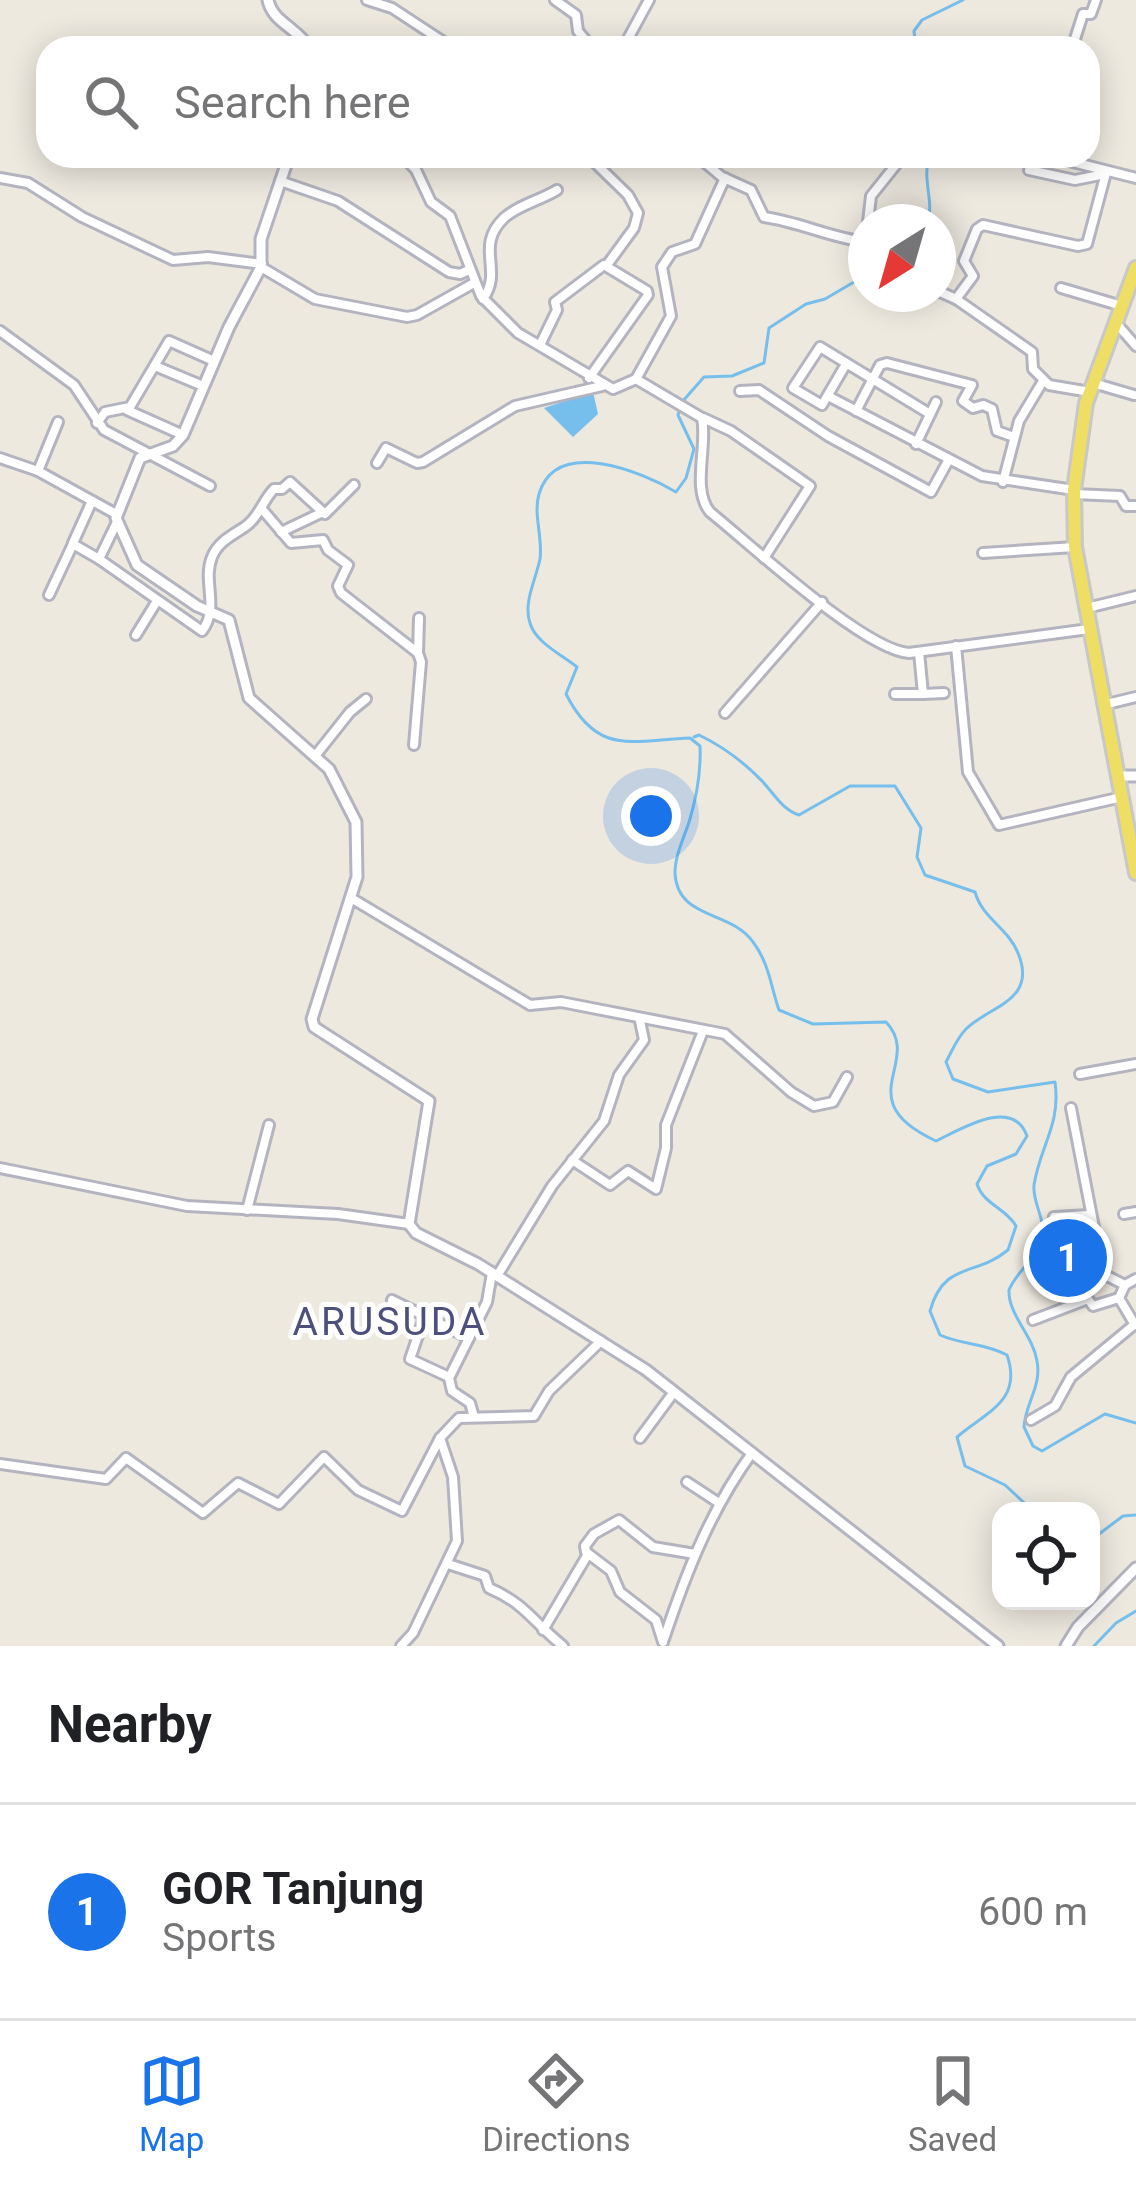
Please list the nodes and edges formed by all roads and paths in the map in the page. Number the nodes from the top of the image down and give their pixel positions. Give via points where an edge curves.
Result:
1 (268, 0) edge
2 (367, 0) edge
3 (555, 0) edge
4 (649, 0) edge
5 (1096, 0) edge
6 (301, 36) edge
7 (435, 36) edge
8 (582, 36) edge
9 (630, 36) edge
10 (1076, 36) edge
11 (285, 168) edge
12 (414, 168) edge
13 (600, 168) edge
14 (712, 168) edge
15 (893, 168) edge
16 (1089, 168) edge
17 (1029, 170) dead end
18 (1106, 173) junction
19 (0, 178) edge
20 (724, 178) junction
21 (1136, 178) edge
22 (280, 182) junction
23 (557, 190) dead end
24 (871, 204) edge
25 (848, 240) edge
26 (262, 265) junction
27 (607, 265) junction
28 (1136, 268) edge
29 (661, 270) junction
30 (469, 271) junction
31 (474, 283) junction
32 (1061, 288) dead end
33 (647, 291) junction
34 (484, 299) junction
35 (956, 299) joint
36 (1122, 306) junction
37 (1116, 322) junction
38 (0, 331) edge
39 (540, 345) junction
40 (1136, 346) edge
41 (214, 361) junction
42 (846, 364) junction
43 (154, 365) junction
44 (589, 378) junction
45 (636, 379) junction
46 (872, 380) junction
47 (1043, 381) junction
48 (603, 385) junction
49 (203, 386) junction
50 (1092, 388) junction
51 (740, 391) dead end
52 (1134, 395) edge
53 (828, 396) junction
54 (936, 402) dead end
55 (127, 410) junction
56 (856, 411) junction
57 (930, 414) junction
58 (702, 418) junction
59 (58, 422) dead end
60 (97, 423) junction
61 (184, 435) junction
62 (1014, 437) junction
63 (916, 444) junction
64 (146, 454) junction
65 (0, 458) edge
66 (947, 461) junction
67 (377, 463) dead end
68 (38, 471) junction
69 (1003, 482) junction
70 (354, 485) dead end
71 (210, 486) dead end
72 (1074, 492) junction
73 (92, 501) junction
74 (1136, 506) edge
75 (260, 507) junction
76 (321, 513) junction
77 (116, 518) junction
78 (281, 532) junction
79 (73, 544) junction
80 (1075, 547) junction
81 (983, 553) dead end
82 (764, 558) junction
83 (98, 559) junction
84 (49, 596) dead end
85 (1136, 596) edge
86 (157, 601) junction
87 (822, 602) junction
88 (1086, 608) junction
89 (210, 611) junction
90 (418, 617) dead end
91 (1090, 628) junction
92 (136, 635) dead end
93 (956, 646) junction
94 (418, 652) junction
95 (919, 652) junction
96 (944, 693) dead end
97 (895, 694) dead end
98 (923, 694) junction
99 (1136, 697) edge
100 (366, 700) dead end
101 (1107, 704) junction
102 (725, 713) dead end
103 (414, 745) dead end
104 (315, 756) junction
105 (1120, 776) junction
106 (1136, 776) edge
107 (1124, 796) junction
108 (1136, 873) edge
109 (351, 898) junction
110 (639, 1020) junction
111 (703, 1031) junction
112 (1136, 1064) edge
113 (1080, 1074) dead end
114 (847, 1077) dead end
115 (1071, 1108) dead end
116 (269, 1125) dead end
117 (572, 1160) junction
118 (0, 1168) edge
119 (247, 1210) junction
120 (1136, 1212) edge
121 (1124, 1214) dead end
122 (1089, 1215) junction
123 (1054, 1216) dead end
124 (409, 1224) junction
125 (495, 1274) junction
126 (1136, 1279) edge
127 (1125, 1285) junction
128 (1119, 1298) junction
129 (392, 1300) dead end
130 (425, 1315) junction
131 (1034, 1320) dead end
132 (1136, 1325) edge
133 (469, 1338) junction
134 (602, 1340) junction
135 (449, 1377) junction
136 (674, 1393) junction
137 (474, 1417) junction
138 (1031, 1420) dead end
139 (440, 1438) junction
140 (640, 1438) dead end
141 (752, 1453) junction
142 (0, 1464) edge
143 (687, 1482) dead end
144 (719, 1503) junction
145 (588, 1554) junction
146 (695, 1554) junction
147 (448, 1564) junction
148 (1136, 1568) edge
149 (543, 1630) junction
150 (663, 1644) edge
151 (401, 1646) edge
152 (563, 1646) edge
153 (998, 1646) edge
154 (1066, 1646) edge

1 - 6 street via 271,13
2 - 7 street
3 - 8 street via 576,15
4 - 9 street
5 - 10 street
11 - 22 street
12 - 30 street via 431,202 450,216
13 - 27 street via 638,214
14 - 20 street
15 - 24 street
16 - 18 street
17 - 18 street via 1075,180
18 - 21 street
18 - 35 street via 1087,244 983,225 964,261 972,278
19 - 26 street via 28,182 173,260
20 - 25 street via 751,190 766,218
20 - 29 street via 695,244 672,252
22 - 26 street via 260,243
22 - 30 street via 338,201 448,272
23 - 34 street via 503,219 488,244 493,283
26 - 31 street via 315,299 410,317
26 - 41 street
27 - 33 street
27 - 39 street via 556,301
28 - 36 main road
29 - 33 street
29 - 45 street via 672,312
30 - 31 street
31 - 34 street
32 - 36 street
33 - 44 street
34 - 39 street
35 - 47 street via 1032,352
36 - 37 main road
37 - 40 street
37 - 50 main road
38 - 60 street via 74,385
39 - 44 street
41 - 43 street via 171,341
41 - 49 street
42 - 46 street
42 - 53 street
42 - 53 street via 818,348 793,386 820,405
43 - 49 street
43 - 55 street
44 - 48 street
45 - 48 street via 617,390
45 - 58 street
46 - 56 street
46 - 57 street
46 - 62 street via 887,363 972,386 963,401 992,409 997,430
47 - 50 street
47 - 62 street
48 - 67 street via 515,406 423,462 386,448
49 - 61 street
50 - 52 street
50 - 72 main road
51 - 66 street via 759,390 931,492
53 - 56 street
54 - 57 street
55 - 60 street via 105,412
55 - 61 street
56 - 63 street
57 - 63 street
58 - 82 street via 703,505
58 - 82 street via 811,486
59 - 68 street
60 - 64 street
61 - 64 street
62 - 69 street
63 - 66 street
64 - 71 street
64 - 77 street
65 - 68 street
66 - 69 street
68 - 73 street
69 - 72 street
70 - 76 street
72 - 74 street via 1120,496
72 - 80 main road
73 - 77 street
73 - 79 street
75 - 76 street via 290,482
75 - 78 street
75 - 89 street via 213,552
76 - 78 street
77 - 83 street
77 - 89 street via 137,565
78 - 94 street via 297,545 323,540 348,565 341,593
79 - 83 street
79 - 84 street
80 - 81 street
80 - 88 main road
82 - 87 street
83 - 86 street
85 - 88 street
86 - 89 street via 198,631
86 - 92 street
87 - 95 street via 896,652
87 - 102 street
88 - 91 main road
89 - 104 street via 232,625 249,698
90 - 94 street
91 - 93 street
91 - 101 main road
93 - 95 street
93 - 107 street via 966,766 999,825
94 - 103 street
95 - 98 street
96 - 98 street
97 - 98 street
99 - 101 street
100 - 104 street
101 - 105 main road
104 - 109 street via 356,822
105 - 106 street
105 - 107 main road
107 - 108 main road
109 - 110 street via 530,1005 557,1002
109 - 124 street via 313,1023 429,1100
110 - 111 street
110 - 117 street via 644,1040 619,1075 604,1121
111 - 114 street via 730,1037 814,1106 833,1102
111 - 117 street via 666,1125 656,1189 628,1171 610,1185
112 - 113 street
115 - 122 street
116 - 119 street
117 - 125 street
118 - 119 street
119 - 124 street
120 - 121 street
122 - 123 street
122 - 127 street via 1103,1274
124 - 125 street
125 - 133 street
125 - 134 street
126 - 127 street
127 - 128 street
128 - 131 street via 1093,1306 1088,1299
128 - 132 street
129 - 130 street
130 - 133 street
130 - 135 street via 410,1359
132 - 138 street
133 - 135 street
134 - 136 street
134 - 137 street via 548,1391 534,1416
135 - 137 street
136 - 140 street
136 - 141 street
137 - 139 street via 454,1420
139 - 142 street via 402,1511 361,1492 324,1456 279,1504 238,1483 203,1513 126,1458 106,1479
139 - 147 street via 453,1477 457,1539
141 - 144 street
141 - 153 street
143 - 144 street
144 - 146 street
145 - 146 street via 589,1539 618,1520 653,1547
145 - 149 street
145 - 150 street via 656,1620
146 - 150 street
147 - 149 street via 485,1576 489,1588 516,1599
147 - 151 street
148 - 154 street
149 - 152 street

